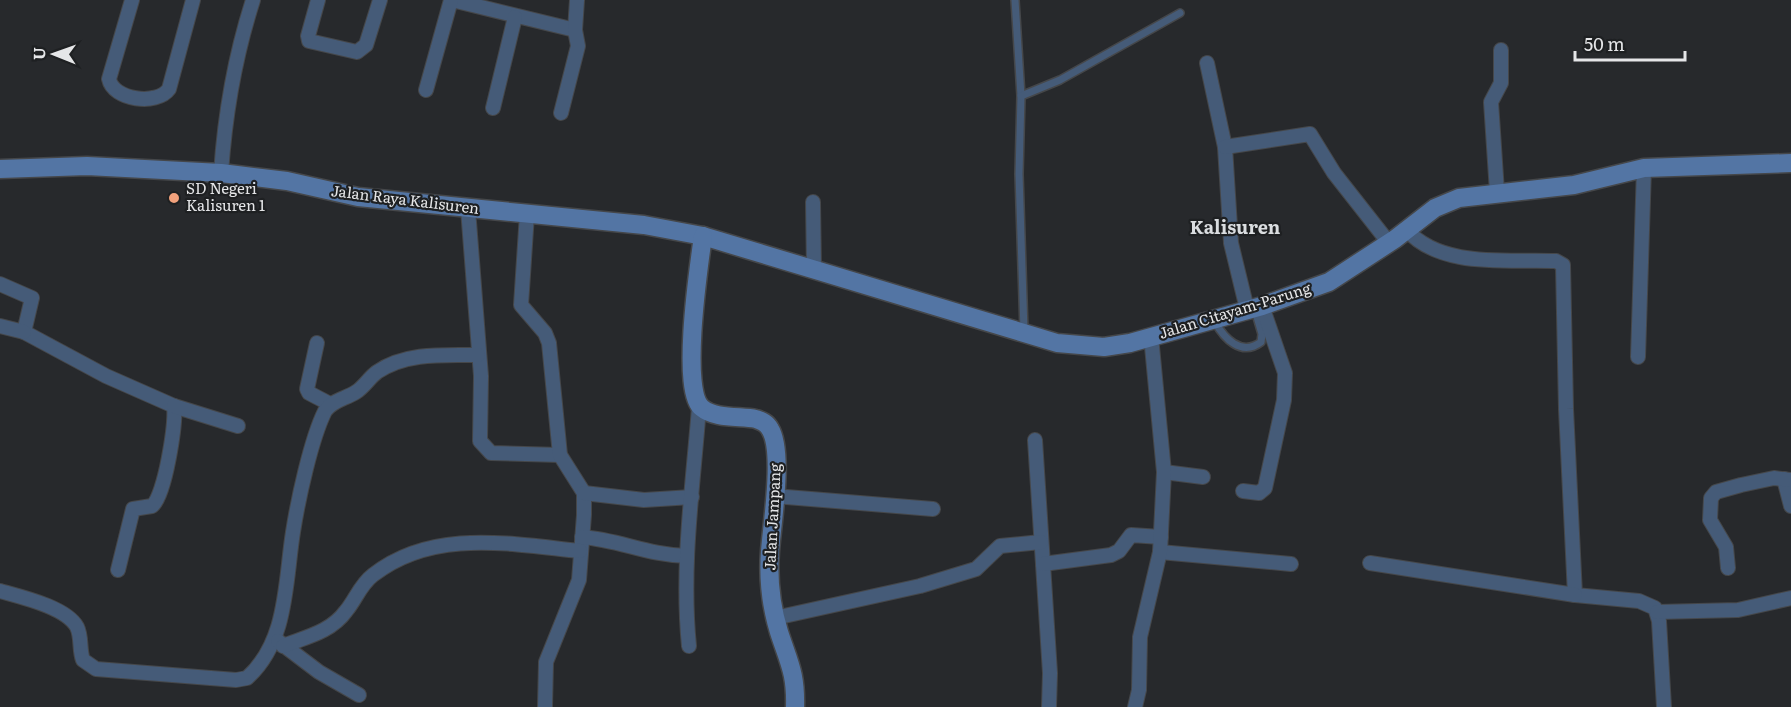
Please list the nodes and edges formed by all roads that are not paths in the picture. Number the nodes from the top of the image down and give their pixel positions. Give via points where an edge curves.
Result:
1 (132, 0) edge
2 (193, 0) edge
3 (253, 0) edge
4 (318, 0) edge
5 (380, 0) edge
6 (452, 0) edge
7 (577, 0) edge
8 (1016, 0) edge
9 (1180, 14) dead end
10 (515, 17) junction
11 (575, 30) junction
12 (1501, 50) dead end
13 (1207, 63) dead end
14 (426, 90) dead end
15 (1021, 96) junction
16 (493, 108) dead end
17 (561, 113) dead end
18 (1225, 147) junction
19 (1791, 163) edge
20 (1644, 168) junction
21 (0, 169) edge
22 (221, 173) junction
23 (1497, 192) junction
24 (813, 202) dead end
25 (468, 209) junction
26 (527, 214) junction
27 (1406, 229) junction
28 (703, 236) junction
29 (1389, 243) junction
30 (814, 270) junction
31 (0, 284) edge
32 (1255, 308) junction
33 (1214, 319) junction
34 (0, 326) edge
35 (24, 333) junction
36 (1024, 333) junction
37 (1151, 336) junction
38 (317, 343) dead end
39 (478, 355) junction
40 (1638, 357) dead end
41 (330, 404) junction
42 (174, 406) junction
43 (699, 407) junction
44 (238, 426) dead end
45 (1035, 440) dead end
46 (560, 455) junction
47 (1164, 472) junction
48 (1203, 477) dead end
49 (1788, 479) edge
50 (1243, 491) dead end
51 (584, 493) junction
52 (774, 496) junction
53 (692, 497) junction
54 (1791, 506) edge
55 (933, 509) dead end
56 (1161, 537) junction
57 (1041, 542) junction
58 (581, 544) junction
59 (1160, 552) junction
60 (687, 556) junction
61 (1370, 563) dead end
62 (1043, 564) junction
63 (1291, 564) dead end
64 (1728, 568) dead end
65 (118, 570) dead end
66 (0, 591) edge
67 (1575, 595) junction
68 (1791, 598) edge
69 (1657, 612) junction
70 (775, 618) junction
71 (279, 642) junction
72 (689, 646) dead end
73 (359, 695) dead end
74 (545, 707) edge
75 (795, 707) edge
76 (1049, 707) edge
77 (1136, 707) edge
78 (1664, 707) edge

1 - 2 street via 108,79 112,89 141,98 159,97 169,89
3 - 22 street via 230,91
4 - 5 street via 309,41 357,52 366,45
6 - 10 street
6 - 14 street
7 - 11 street
8 - 15 lane
9 - 15 lane via 1060,80
10 - 11 street
10 - 16 street
11 - 17 street via 578,46
12 - 23 street via 1501,83 1491,102
13 - 18 street
15 - 36 lane via 1018,174
18 - 29 street via 1310,134 1330,168
18 - 32 street via 1231,243
19 - 20 main road, Jalan Citayam-Parung
20 - 23 main road, Jalan Citayam-Parung via 1574,185
20 - 40 street
21 - 22 main road, Jalan Raya Kalisuren via 87,166
22 - 25 main road, Jalan Raya Kalisuren via 287,181 358,197
23 - 27 main road, Jalan Citayam-Parung via 1443,203
24 - 30 street
25 - 26 main road, Jalan Raya Kalisuren
25 - 39 street
26 - 28 main road, Jalan Raya Kalisuren via 644,225
26 - 46 street via 521,305 549,343
27 - 29 main road, Jalan Citayam-Parung
27 - 67 street via 1427,247 1458,256 1556,261 1563,265
28 - 30 main road, Jalan Citayam-Parung
28 - 43 main road via 692,329 692,376
29 - 32 main road, Jalan Citayam-Parung via 1329,282
30 - 36 main road, Jalan Citayam-Parung
31 - 35 street via 32,298
32 - 33 main road, Jalan Citayam-Parung
32 - 33 lane via 1262,334 1256,345 1235,345
32 - 50 street via 1285,373 1284,400 1264,492
33 - 37 main road, Jalan Citayam-Parung
34 - 35 street
35 - 42 street
36 - 37 main road, Jalan Citayam-Parung via 1057,343 1104,347
37 - 47 street
38 - 41 street via 307,389
39 - 41 street via 428,355 406,360 382,369 354,393
39 - 46 street via 480,441 484,447 491,453
41 - 71 street via 320,420 297,513
42 - 44 street
42 - 65 street via 175,420 160,496 152,506 133,509
43 - 52 main road, Jalan Jampang via 713,414 756,419 769,426 776,458
43 - 53 street
45 - 57 street
46 - 51 street
47 - 48 street
47 - 56 street
49 - 54 street
49 - 64 street via 1741,485 1716,492 1711,498 1710,520 1726,547
51 - 53 street via 644,500
51 - 58 street
52 - 55 street
52 - 70 main road, Jalan Jampang via 770,587
53 - 60 street
56 - 59 street
56 - 62 street via 1131,535 1111,555
57 - 62 street
57 - 70 street via 1000,546 976,569 920,586
58 - 60 street via 610,540 662,555
58 - 71 street via 447,543 415,551 373,575 332,626
58 - 74 street via 579,580 546,662
59 - 63 street
59 - 77 street via 1140,637
60 - 72 street
61 - 67 street
62 - 76 street
66 - 71 street via 34,600 70,620 79,630 83,660 96,669 244,679
67 - 69 street via 1639,601
68 - 69 street via 1738,610
69 - 78 street
70 - 75 main road, Jalan Jampang via 792,664
71 - 73 street

